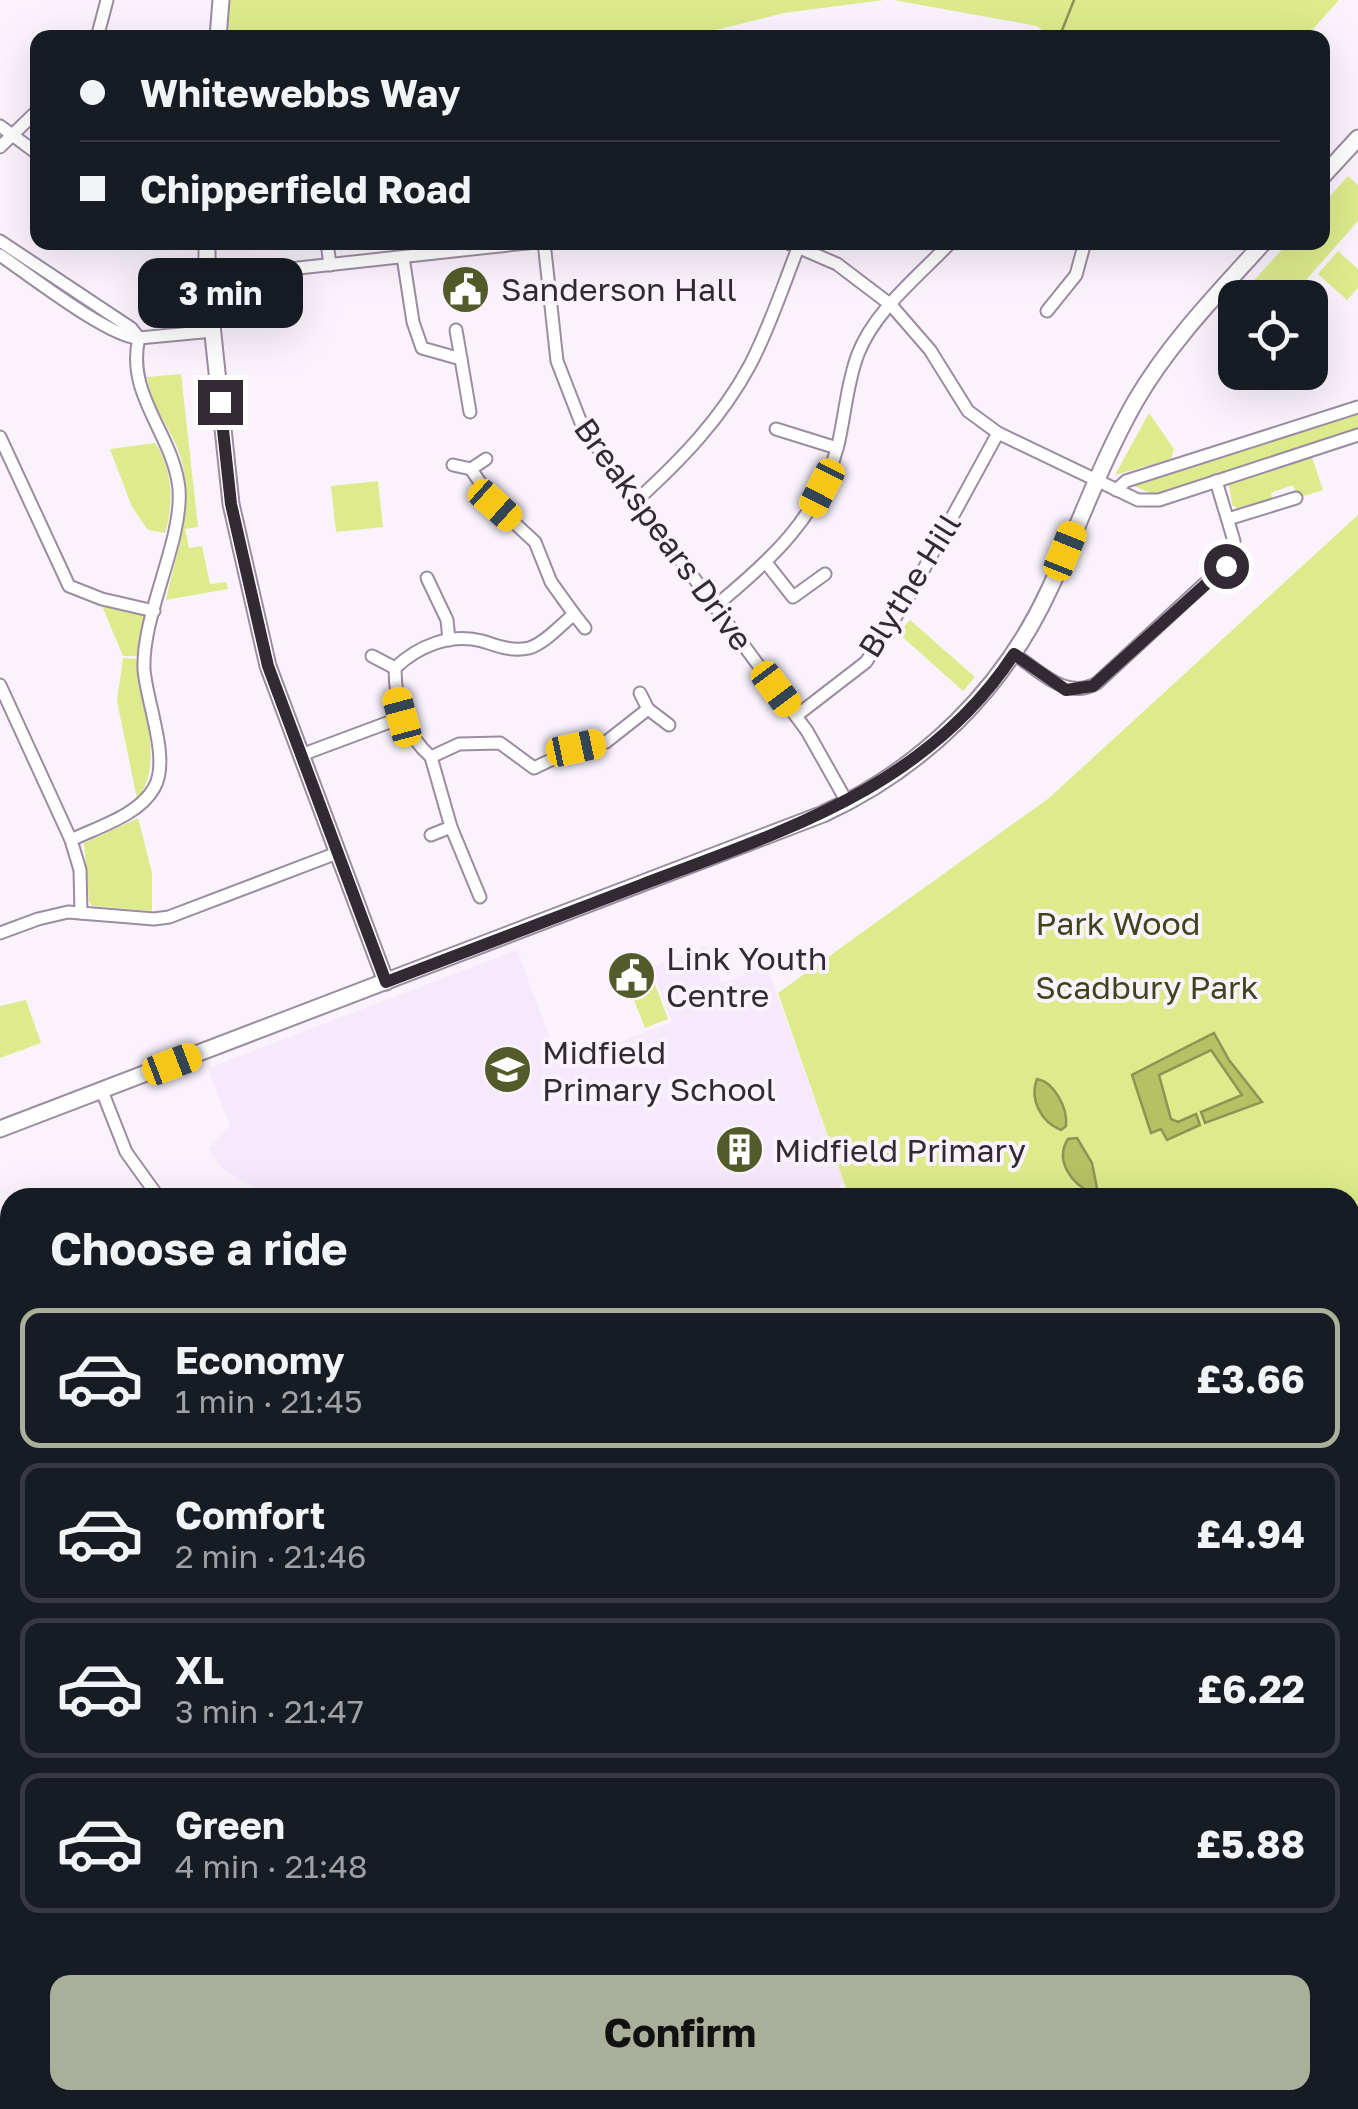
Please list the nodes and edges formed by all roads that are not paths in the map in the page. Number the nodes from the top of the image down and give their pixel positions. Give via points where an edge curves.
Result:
1 (107, 0) edge
2 (221, 0) edge
3 (99, 30) edge
4 (219, 30) edge
5 (30, 115) edge
6 (5, 130) edge
7 (1358, 138) edge
8 (0, 147) edge
9 (30, 148) edge
10 (1330, 168) edge
11 (0, 241) edge
12 (207, 250) edge
13 (328, 250) edge
14 (441, 250) edge
15 (541, 250) edge
16 (793, 250) edge
17 (808, 250) edge
18 (943, 250) edge
19 (1083, 250) edge
20 (1257, 250) edge
21 (0, 254) edge
22 (403, 257) junction
23 (330, 265) junction
24 (207, 278) junction
25 (891, 305) junction
26 (1047, 311) dead end
27 (456, 330) dead end
28 (213, 331) junction
29 (139, 338) junction
30 (461, 359) junction
31 (1358, 407) edge
32 (470, 412) dead end
33 (776, 429) dead end
34 (998, 433) junction
35 (1358, 435) edge
36 (0, 437) edge
37 (837, 448) junction
38 (486, 458) dead end
39 (453, 465) dead end
40 (471, 469) junction
41 (1095, 478) junction
42 (1216, 481) junction
43 (1116, 490) junction
44 (1296, 498) dead end
45 (636, 501) junction
46 (1228, 519) junction
47 (767, 564) junction
48 (825, 574) dead end
49 (426, 578) dead end
50 (714, 606) junction
51 (154, 611) junction
52 (574, 614) junction
53 (585, 628) dead end
54 (449, 640) junction
55 (1014, 654) junction
56 (372, 656) dead end
57 (396, 668) junction
58 (0, 685) edge
59 (640, 694) dead end
60 (648, 709) junction
61 (796, 716) junction
62 (402, 717) junction
63 (669, 725) dead end
64 (301, 755) junction
65 (431, 757) junction
66 (846, 802) junction
67 (451, 827) junction
68 (431, 835) dead end
69 (71, 840) junction
70 (337, 853) junction
71 (480, 897) dead end
72 (81, 912) junction
73 (0, 933) edge
74 (386, 982) junction
75 (102, 1090) junction
76 (0, 1129) edge
77 (152, 1188) edge

1 - 3 street
2 - 4 street
5 - 6 street
6 - 8 street
6 - 9 street
7 - 10 street
11 - 29 street
12 - 24 street
13 - 23 street
14 - 22 street
15 - 45 street, Breakspears Drive via 565,387 588,436
16 - 45 street via 752,362 724,407 684,458
17 - 25 street
18 - 25 street
19 - 26 street via 1076,274
20 - 41 street via 1150,377
21 - 29 street via 126,338
22 - 23 street
22 - 30 street via 422,348
23 - 24 street
24 - 28 street
25 - 34 street via 930,350 968,412
25 - 37 street via 858,355
27 - 30 street
28 - 29 street
28 - 64 street via 231,504 268,666
29 - 51 street via 140,388 170,450 179,491
30 - 32 street
31 - 43 street via 1126,481
33 - 37 street
34 - 41 street
34 - 61 street, Blythe Hill via 866,662
35 - 42 street
36 - 51 street via 70,586
37 - 47 street via 812,506
38 - 40 street
39 - 40 street
40 - 52 street via 495,505 535,542
41 - 43 street
41 - 55 street via 1050,588
42 - 43 street via 1152,501
42 - 46 street
44 - 46 street
45 - 50 street, Breakspears Drive
46 - 55 street via 1234,546 1228,563 1097,683 1066,690
47 - 48 street via 793,597
47 - 50 street
49 - 54 street via 448,620
50 - 61 street, Breakspears Drive
51 - 69 street via 144,668 160,762 157,784 137,806
52 - 53 street
52 - 54 street via 532,648
54 - 57 street via 414,650
55 - 66 street via 935,743
56 - 57 street
57 - 62 street
58 - 69 street
59 - 60 street
60 - 63 street
60 - 65 street via 606,742 534,768 500,744 458,744
61 - 66 street, Breakspears Drive
62 - 64 street
62 - 65 street
64 - 70 street
65 - 67 street
66 - 74 street
67 - 68 street
67 - 71 street
69 - 72 street
70 - 72 street via 168,917
70 - 74 street
72 - 73 street via 52,914
74 - 75 street
75 - 76 street
75 - 77 street via 126,1152

